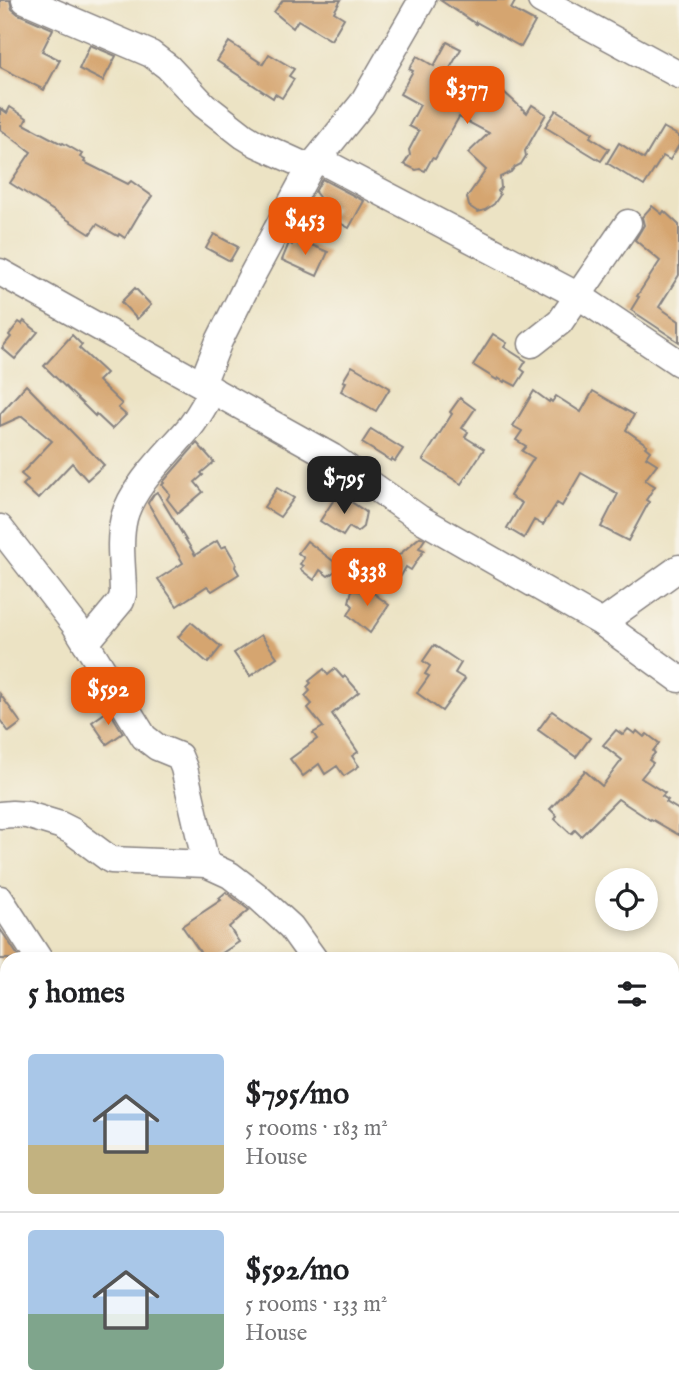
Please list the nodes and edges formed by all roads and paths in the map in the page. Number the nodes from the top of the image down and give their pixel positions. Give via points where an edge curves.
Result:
1 (25, 0) edge
2 (422, 0) edge
3 (541, 0) edge
4 (679, 75) edge
5 (314, 164) junction
6 (628, 223) dead end
7 (0, 272) edge
8 (579, 296) junction
9 (532, 344) dead end
10 (679, 363) edge
11 (207, 387) junction
12 (0, 528) edge
13 (679, 568) edge
14 (601, 623) junction
15 (86, 643) junction
16 (679, 679) edge
17 (0, 815) edge
18 (206, 864) junction
19 (0, 899) edge
20 (34, 952) edge
21 (309, 952) edge

1 - 5 street via 151,54 244,136
2 - 5 street via 367,96
3 - 4 street
5 - 8 street
5 - 11 street via 219,341
6 - 8 street
7 - 11 street
8 - 9 street via 561,322
8 - 10 street
11 - 14 street via 332,457 419,518
11 - 15 street via 191,426 137,491 124,521 121,601
12 - 15 street
13 - 14 street
14 - 16 street
15 - 18 street via 144,737 179,756 183,763
17 - 18 street via 27,815 60,825 111,860
18 - 21 street via 256,895 291,927
19 - 20 street

